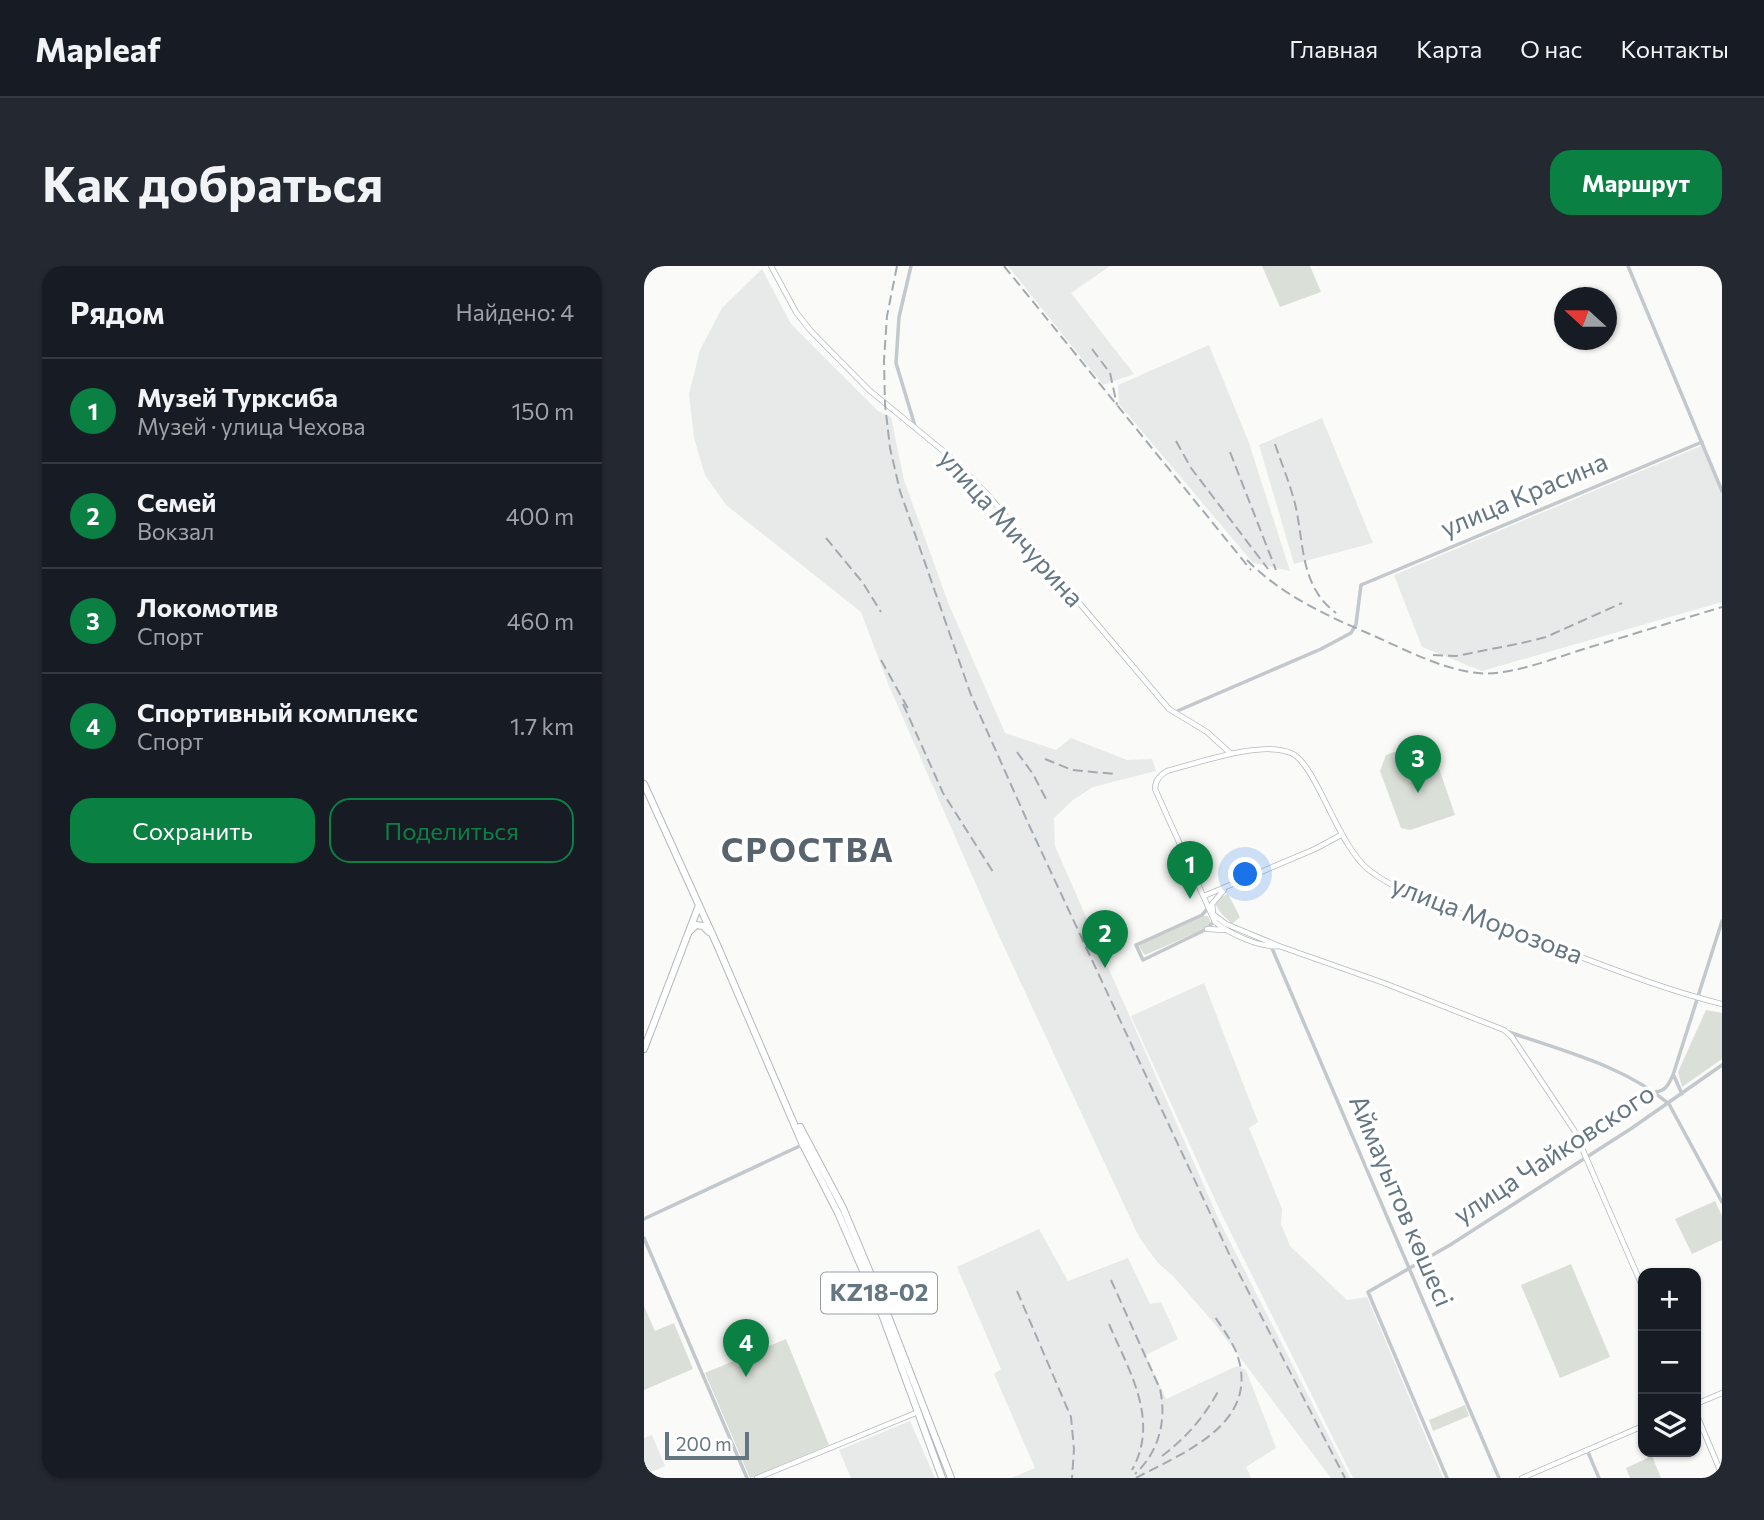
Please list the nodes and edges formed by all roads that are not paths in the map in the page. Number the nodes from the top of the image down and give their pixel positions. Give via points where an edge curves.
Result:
1 (771, 266) edge
2 (911, 266) edge
3 (1628, 266) edge
4 (915, 426) junction
5 (1702, 442) junction
6 (1722, 491) edge
7 (1173, 713) junction
8 (1230, 753) junction
9 (645, 791) edge
10 (1341, 835) junction
11 (1227, 887) junction
12 (692, 888) junction
13 (1204, 896) junction
14 (699, 905) junction
15 (1209, 907) junction
16 (1214, 914) junction
17 (1202, 915) junction
18 (695, 916) junction
19 (1722, 921) edge
20 (1215, 922) junction
21 (1208, 929) junction
22 (1229, 931) junction
23 (685, 939) junction
24 (1268, 940) junction
25 (716, 942) junction
26 (1279, 946) junction
27 (1271, 947) junction
28 (1699, 999) junction
29 (1722, 1004) edge
30 (1504, 1030) junction
31 (644, 1049) edge
32 (1722, 1065) edge
33 (1673, 1074) junction
34 (1655, 1092) junction
35 (1682, 1094) junction
36 (1668, 1104) junction
37 (806, 1143) junction
38 (1587, 1157) junction
39 (1722, 1202) edge
40 (644, 1219) edge
41 (644, 1238) edge
42 (1409, 1270) junction
43 (1638, 1276) edge
44 (1722, 1393) edge
45 (1701, 1402) edge
46 (921, 1410) junction
47 (903, 1417) junction
48 (1701, 1425) edge
49 (924, 1428) junction
50 (1638, 1428) edge
51 (1587, 1450) junction
52 (1722, 1475) edge
53 (747, 1478) edge
54 (757, 1478) edge
55 (942, 1478) edge
56 (951, 1478) edge
57 (1447, 1478) edge
58 (1499, 1478) edge
59 (1522, 1478) edge
60 (1599, 1478) edge

1 - 4 main road, улица Мичурина via 812,333 877,397
2 - 4 street via 896,363
3 - 5 street
4 - 7 main road, улица Мичурина via 987,494
5 - 6 street
5 - 7 street, улица Красина via 1361,585 1351,633
7 - 8 main road, улица Мичурина via 1208,732
8 - 10 main road, улица Морозова via 1279,749 1296,754
8 - 13 main road via 1167,771 1155,784
9 - 12 highway, KZ18-02
10 - 11 main road
10 - 28 main road, улица Морозова via 1357,859 1388,884
11 - 13 main road
11 - 16 main road via 1212,904
12 - 14 highway, KZ18-02
12 - 18 highway
13 - 15 main road
14 - 18 highway
14 - 25 highway, KZ18-02
15 - 16 main road
15 - 17 street
16 - 17 street
16 - 20 main road
16 - 24 main road
17 - 21 street via 1136,945 1143,960
18 - 23 highway
19 - 28 street
20 - 21 street
20 - 22 main road
21 - 22 main road
22 - 27 main road
23 - 25 highway via 696,925 709,931
23 - 31 highway
24 - 26 main road
24 - 27 street, Аймауытов көшесі
25 - 37 highway, KZ18-02
26 - 27 main road
26 - 30 main road
27 - 42 street, Аймауытов көшесі
28 - 29 main road, улица Морозова
28 - 33 street
30 - 34 street via 1637,1080
30 - 38 main road via 1574,1130
32 - 35 street, улица Чайковского
33 - 34 street via 1667,1087
33 - 35 street
34 - 36 street
35 - 36 street, улица Чайковского
36 - 38 street, улица Чайковского
36 - 39 street
37 - 40 street
37 - 46 highway, KZ18-02 via 843,1208
38 - 42 street, улица Чайковского
38 - 43 main road
41 - 53 street
42 - 57 street, улица Чайковского via 1368,1292
42 - 58 street, Аймауытов көшесі
44 - 45 main road
46 - 47 main road
46 - 49 highway, KZ18-02
46 - 56 highway, KZ18-02
47 - 49 main road
47 - 54 main road
48 - 52 main road
49 - 55 highway, KZ18-02
50 - 51 main road
51 - 59 main road
51 - 60 street

